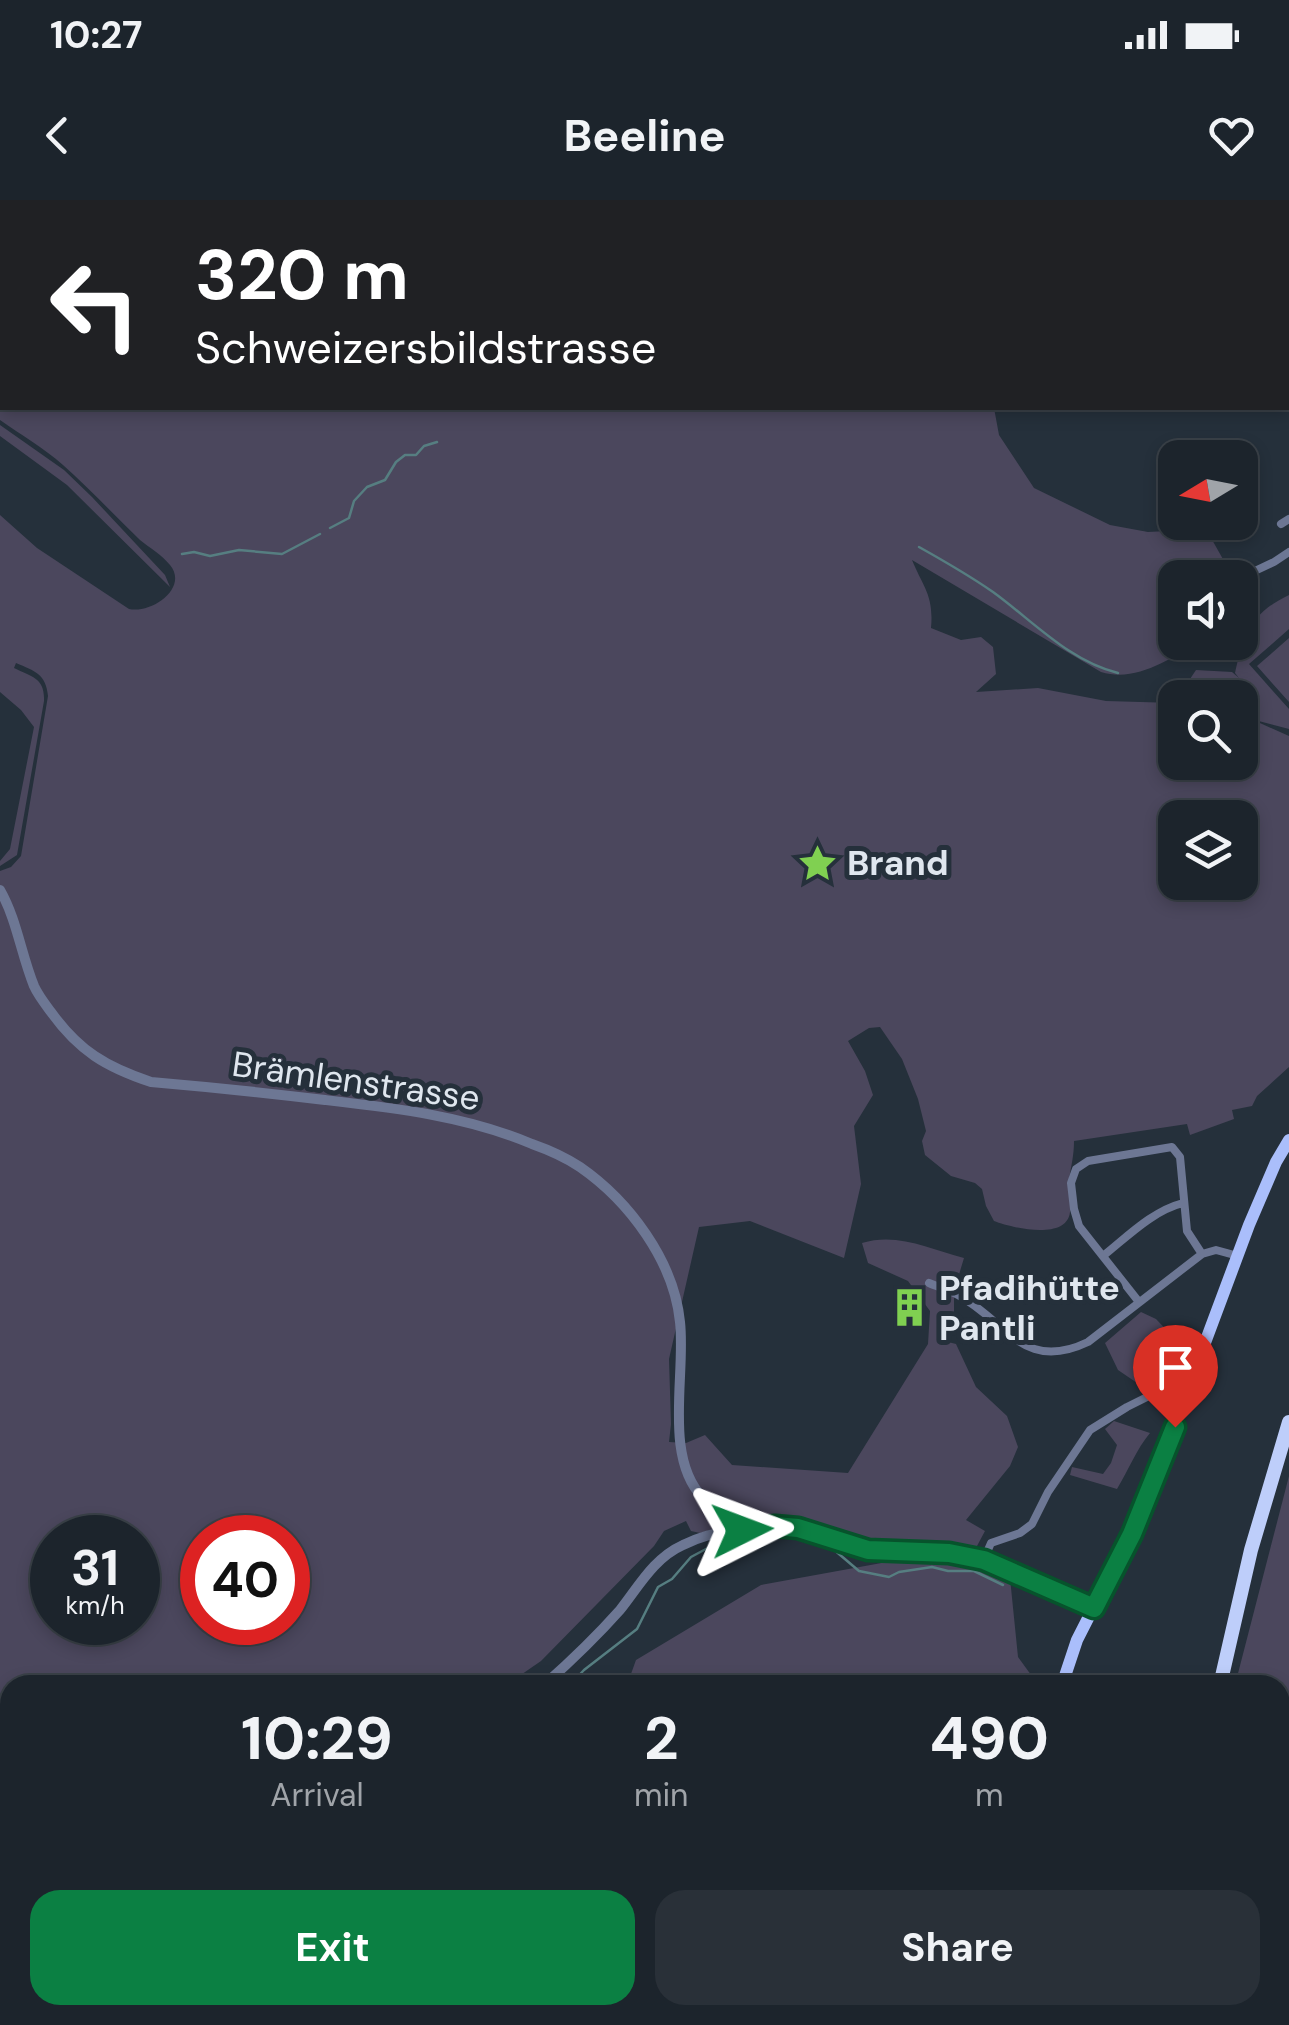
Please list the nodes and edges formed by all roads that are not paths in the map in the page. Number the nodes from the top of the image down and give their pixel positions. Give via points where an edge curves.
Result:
1 (1289, 552) edge
2 (1258, 570) edge
3 (0, 890) edge
4 (1289, 1140) edge
5 (1183, 1203) junction
6 (1202, 1254) junction
7 (1103, 1256) junction
8 (1238, 1256) junction
9 (929, 1284) dead end
10 (1139, 1302) junction
11 (1189, 1388) junction
12 (1289, 1422) edge
13 (746, 1528) junction
14 (984, 1560) junction
15 (1094, 1608) junction
16 (555, 1675) edge
17 (1065, 1675) edge
18 (1222, 1675) edge

1 - 2 street
3 - 13 street, Brämlenstrasse via 34,988 75,1043 118,1070 151,1082 405,1109 482,1126 549,1150 610,1191 657,1252 680,1317 682,1463 700,1496
4 - 8 main road
5 - 6 street via 1187,1231
5 - 7 street via 1151,1218
5 - 7 street via 1180,1157 1172,1146 1088,1161 1076,1169 1074,1209 1078,1226
6 - 8 street
6 - 10 street
7 - 10 street
8 - 11 main road
9 - 10 street via 960,1296 1046,1354 1088,1342
11 - 14 street via 1171,1386 1090,1430 1032,1524 991,1542
11 - 15 main road via 1132,1534
12 - 18 highway
13 - 14 street via 798,1528 868,1550
13 - 16 street via 682,1545 656,1562
14 - 15 street
15 - 17 main road

